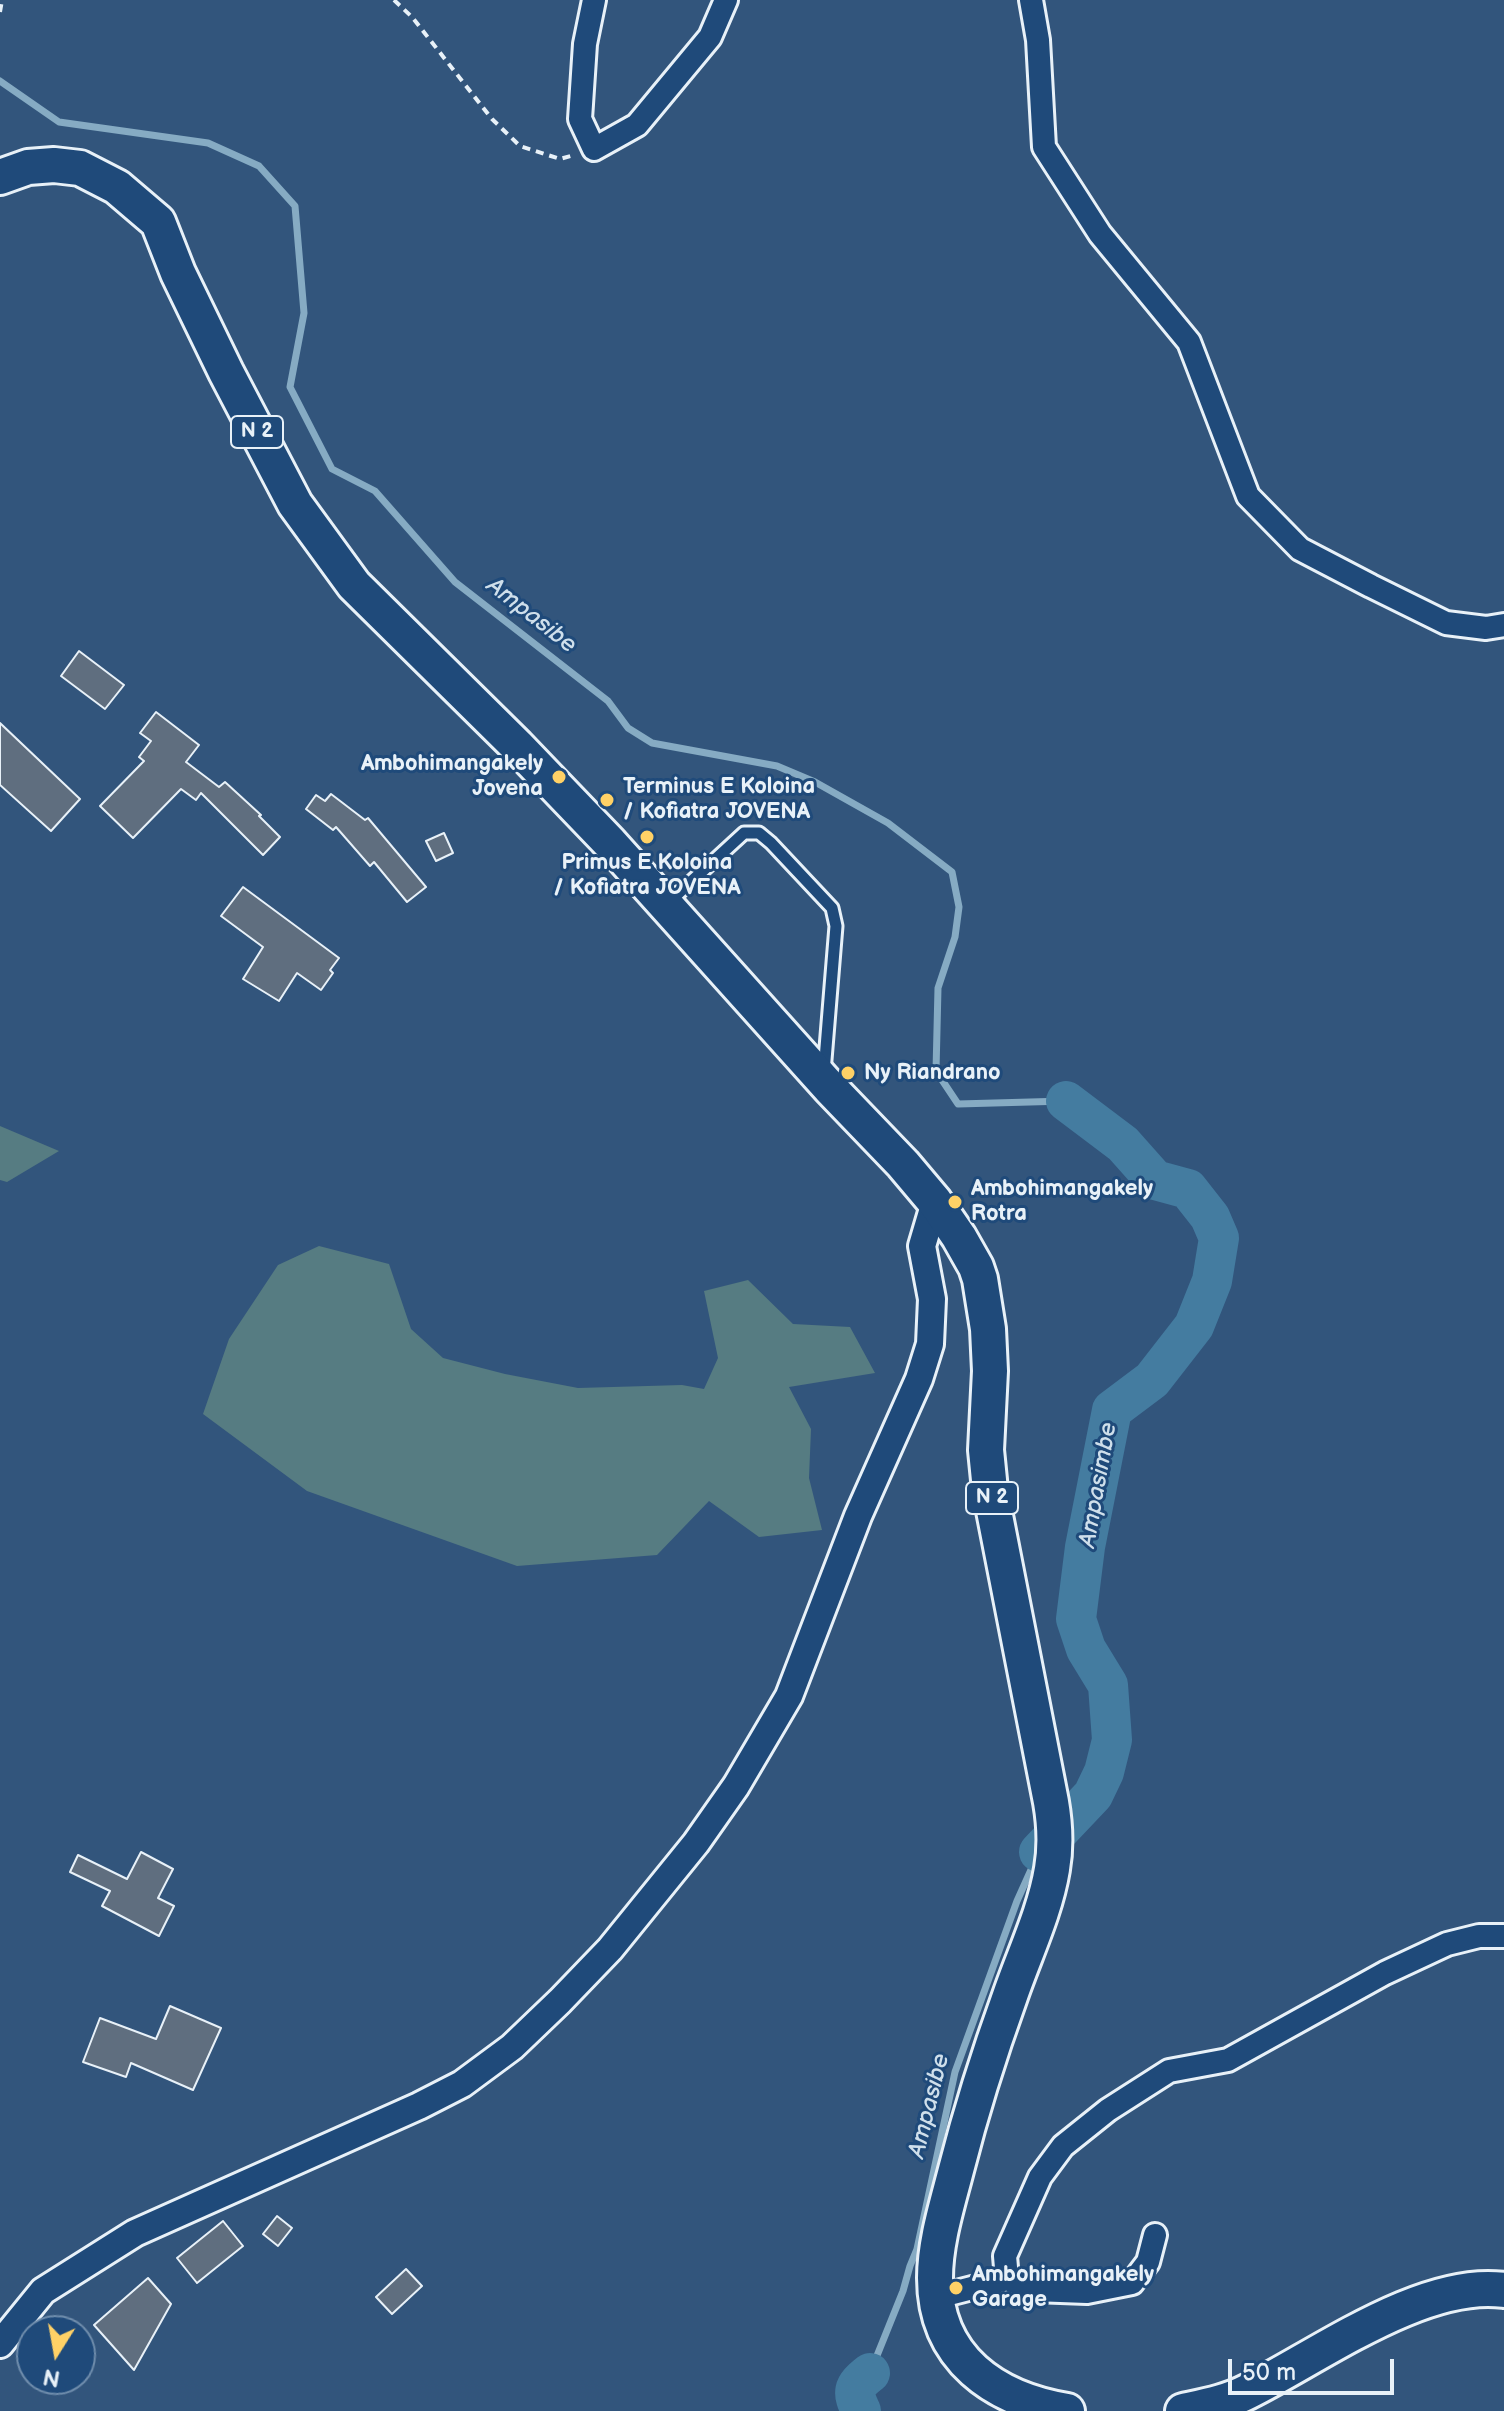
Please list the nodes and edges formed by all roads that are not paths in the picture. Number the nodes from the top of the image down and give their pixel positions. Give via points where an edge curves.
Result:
1 (594, 0) edge
2 (726, 0) edge
3 (1031, 0) edge
4 (0, 177) edge
5 (1504, 625) edge
6 (666, 905) junction
7 (823, 1080) junction
8 (935, 1202) junction
9 (1504, 1936) edge
10 (1155, 2235) dead end
11 (1007, 2279) junction
12 (1504, 2290) edge
13 (937, 2297) junction
14 (0, 2344) edge
15 (1067, 2411) edge
16 (1183, 2411) edge

1 - 2 street via 580,119 594,149 637,125 710,37
3 - 5 street via 1044,147 1100,234 1189,342 1248,496 1300,549 1371,586 1446,623
4 - 6 main road, N 2 via 28,167 80,168 117,187 158,222 212,344 295,504 354,585 517,746
6 - 7 main road, N 2
6 - 7 lane via 750,831 771,843 832,908 836,926
7 - 8 main road, N 2
8 - 13 main road, N 2 via 980,1279 990,1371 990,1490 1055,1826 1052,1872 974,2100 940,2234
8 - 14 street via 922,1246 932,1299 930,1344 919,1379 858,1516 789,1696 736,1786 664,1884 560,2001 512,2047 462,2084 135,2233 43,2291
9 - 11 street via 1447,1944 1228,2060 1169,2071 1108,2110 1063,2146 1040,2177 1005,2256
10 - 11 street via 1148,2262 1132,2283 1073,2292 1034,2290
11 - 13 street
12 - 16 main road via 1466,2290 1424,2300 1246,2393
13 - 15 main road, N 2 via 950,2341 970,2369 1025,2402

